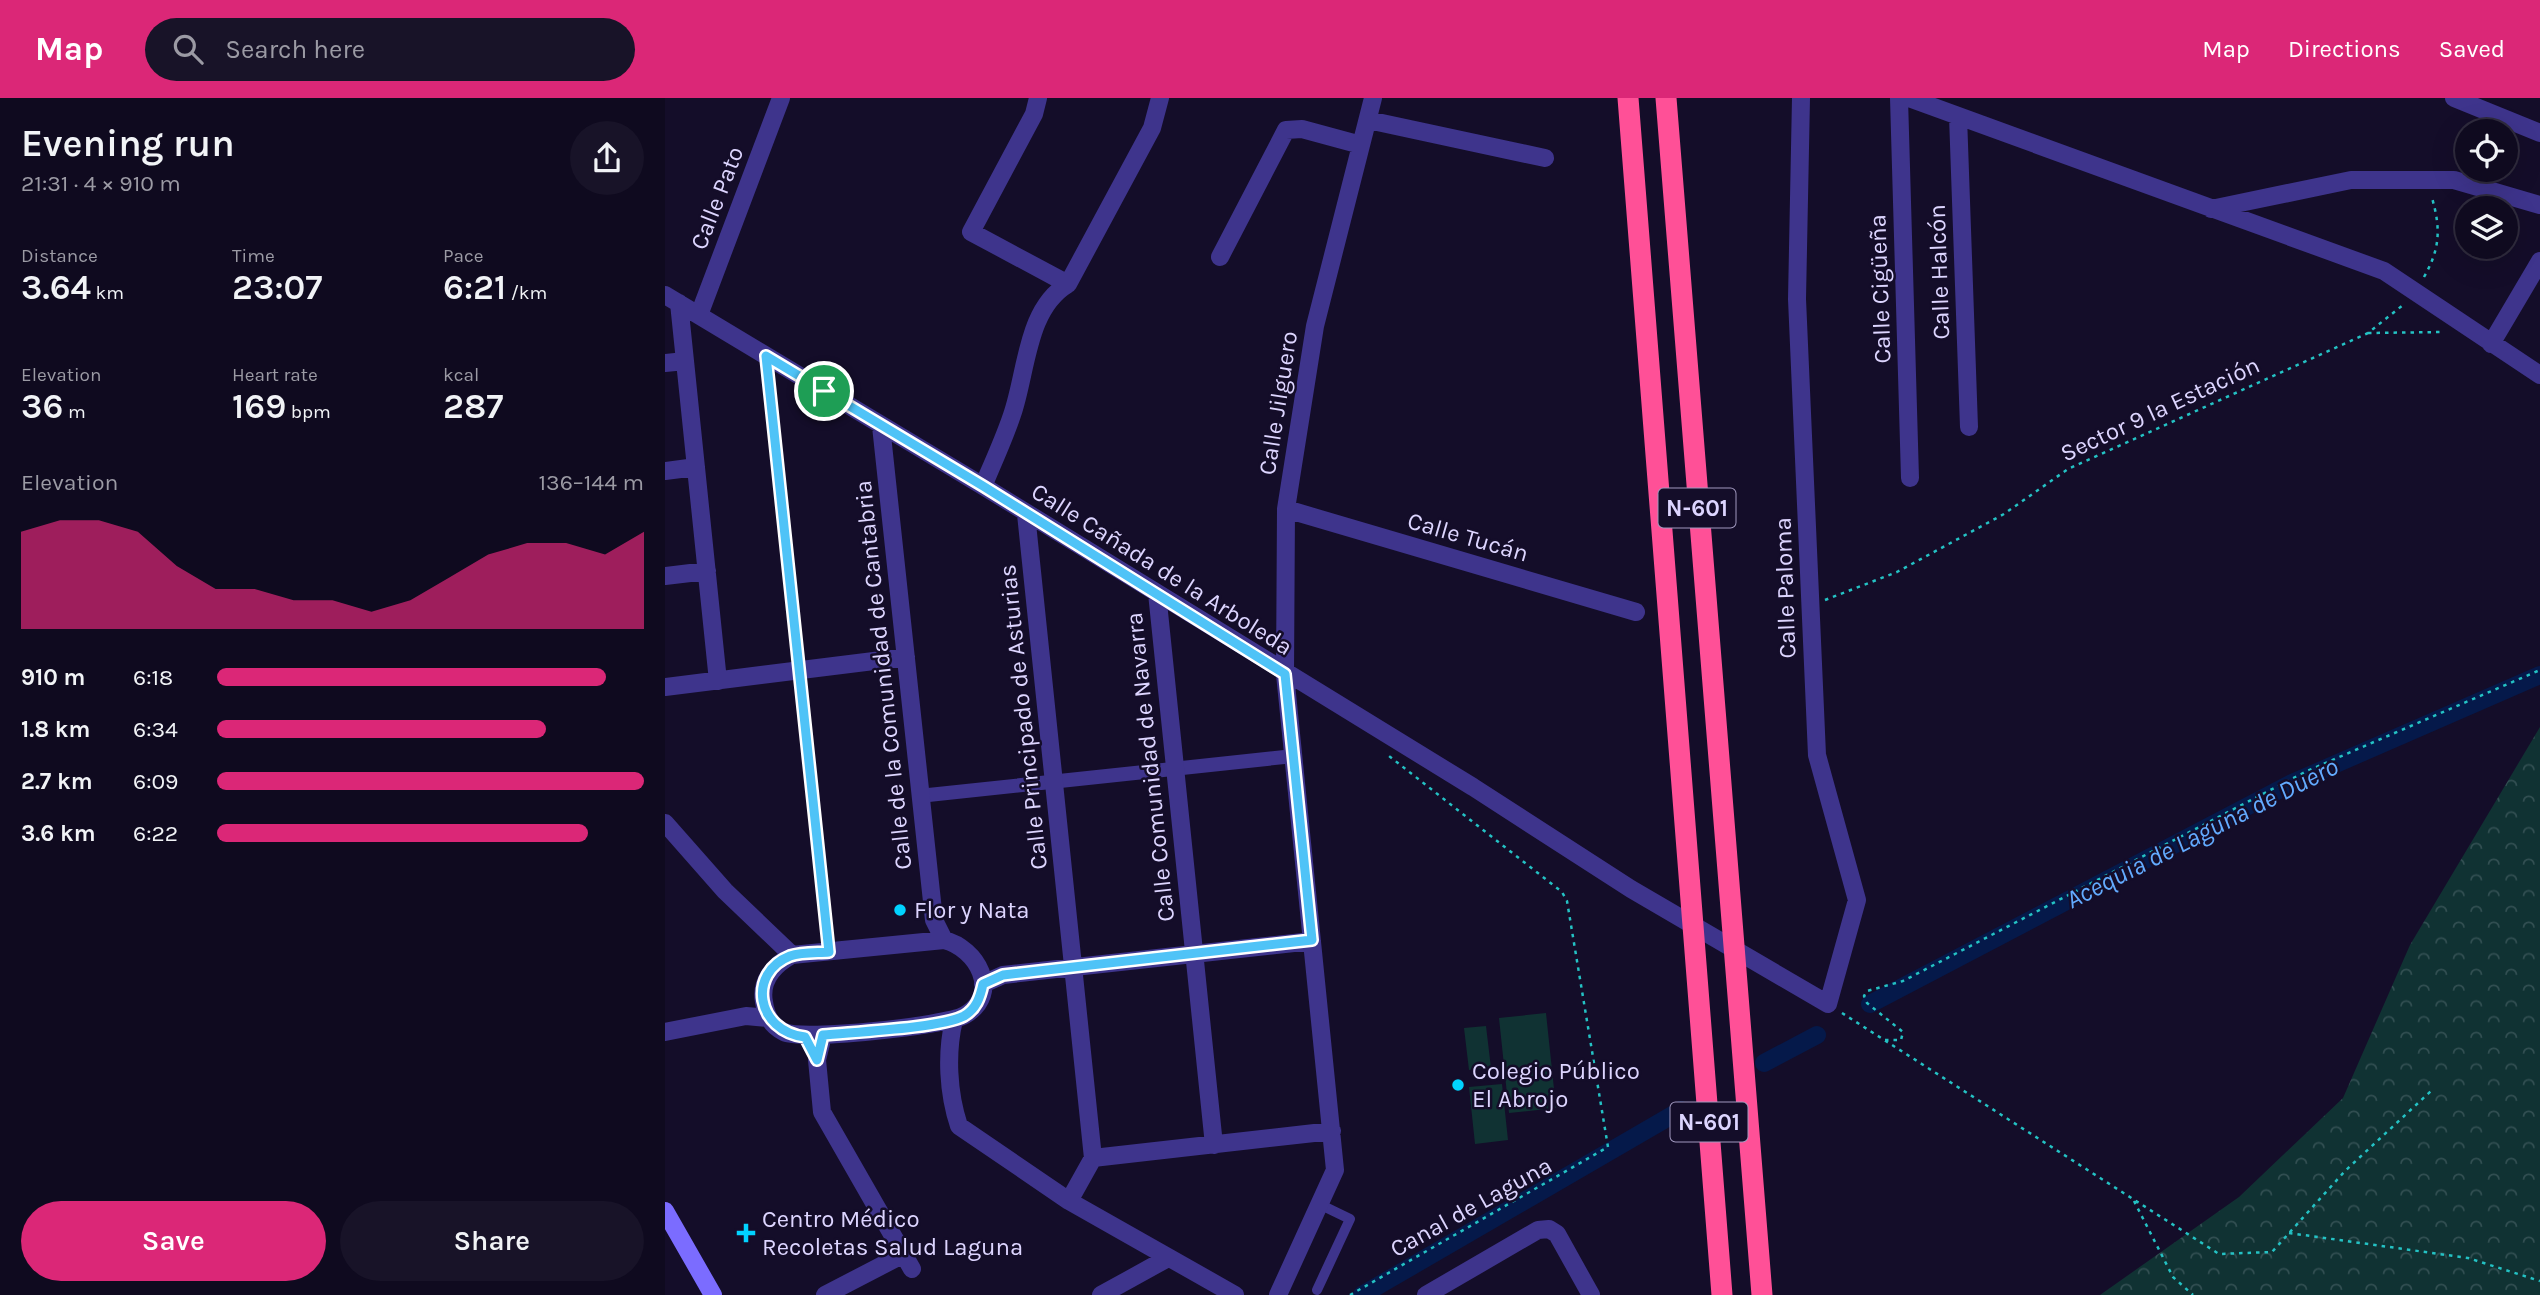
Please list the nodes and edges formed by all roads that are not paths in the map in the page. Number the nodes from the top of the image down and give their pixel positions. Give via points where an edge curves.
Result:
1 (781, 98) edge
2 (1038, 98) edge
3 (1160, 98) edge
4 (1373, 98) edge
5 (1628, 98) edge
6 (1665, 98) edge
7 (1801, 98) edge
8 (1899, 98) edge
9 (1909, 98) edge
10 (2454, 98) edge
11 (1958, 117) junction
12 (1368, 120) junction
13 (2540, 133) edge
14 (1361, 145) junction
15 (1545, 158) dead end
16 (2540, 205) edge
17 (2209, 210) junction
18 (1220, 257) dead end
19 (2540, 261) edge
20 (1068, 284) junction
21 (672, 299) edge
22 (699, 315) junction
23 (2491, 344) junction
24 (685, 360) junction
25 (665, 363) edge
26 (2540, 374) edge
27 (881, 426) junction
28 (1969, 427) dead end
29 (696, 467) junction
30 (665, 471) edge
31 (1910, 478) dead end
32 (983, 486) junction
33 (1286, 509) junction
34 (1026, 514) junction
35 (707, 570) junction
36 (665, 576) edge
37 (1157, 593) junction
38 (1636, 612) dead end
39 (906, 657) junction
40 (1285, 674) junction
41 (719, 681) junction
42 (665, 687) edge
43 (1294, 756) junction
44 (1173, 767) junction
45 (1053, 783) junction
46 (919, 796) junction
47 (665, 823) edge
48 (936, 940) junction
49 (1312, 940) junction
50 (1193, 954) junction
51 (786, 959) junction
52 (1075, 967) junction
53 (1774, 973) joint
54 (981, 975) junction
55 (766, 1010) junction
56 (946, 1021) junction
57 (665, 1032) edge
58 (814, 1036) junction
59 (1332, 1131) junction
60 (1213, 1145) junction
61 (1093, 1158) junction
62 (1069, 1201) junction
63 (1319, 1204) junction
64 (665, 1211) edge
65 (1168, 1258) junction
66 (1317, 1290) dead end
67 (713, 1295) edge
68 (825, 1295) edge
69 (1101, 1295) edge
70 (1235, 1295) edge
71 (1278, 1295) edge
72 (1426, 1295) edge
73 (1591, 1295) edge
74 (1722, 1295) edge
75 (1762, 1295) edge

1 - 22 street, Calle Pato
2 - 20 street via 1034,114 971,232
3 - 20 street via 1151,128
4 - 12 street, Calle Jilguero
5 - 74 highway, N-601
6 - 75 highway, N-601
7 - 53 street, Calle Paloma via 1797,299 1817,755 1857,900 1828,1004
8 - 31 street, Calle Cigüeña
9 - 11 street
10 - 13 street
11 - 17 street
11 - 28 street, Calle Halcón
12 - 14 street, Calle Jilguero
12 - 15 street
14 - 18 street via 1302,129 1286,130
14 - 33 street, Calle Jilguero via 1315,326
16 - 17 street via 2454,180 2351,180
17 - 23 street via 2384,271
19 - 23 street
20 - 32 street via 1051,294 1040,316 1012,417
21 - 22 street, Calle Cañada de la Arboleda
21 - 24 street
22 - 27 street, Calle Cañada de la Arboleda
23 - 26 street
24 - 25 street
24 - 29 street
27 - 32 street, Calle Cañada de la Arboleda
27 - 39 street, Calle de la Comunidad de Cantabria
29 - 30 street
29 - 35 street
32 - 34 street, Calle Cañada de la Arboleda
33 - 38 street, Calle Tucán
33 - 40 street, Calle Jilguero
34 - 37 street, Calle Cañada de la Arboleda
34 - 45 street, Calle Principado de Asturias
35 - 36 street
35 - 41 street
37 - 40 street, Calle Cañada de la Arboleda
37 - 44 street, Calle Comunidad de Navarra
39 - 41 street
39 - 46 street, Calle de la Comunidad de Cantabria
40 - 43 street, Calle Jilguero
40 - 53 street, Calle Cañada de la Arboleda
41 - 42 street
43 - 44 street
43 - 49 street, Calle Jilguero
44 - 45 street
44 - 50 street, Calle Comunidad de Navarra
45 - 46 street
45 - 52 street, Calle Principado de Asturias
46 - 48 street, Calle de la Comunidad de Cantabria
47 - 51 street
48 - 51 street
48 - 54 street via 957,943 973,955
49 - 50 street
49 - 59 street, Calle Jilguero
50 - 52 street
50 - 60 street, Calle Comunidad de Navarra
51 - 55 street via 766,981
52 - 54 street
52 - 61 street, Calle Principado de Asturias
54 - 56 street via 976,1006
55 - 57 street
55 - 58 street via 782,1031
56 - 58 street
56 - 62 street via 959,1126
58 - 68 street via 822,1112 908,1262
59 - 60 street
59 - 63 street, Calle Jilguero via 1335,1170
60 - 61 street
61 - 62 street
62 - 65 street
63 - 66 lane via 1350,1219
63 - 71 street, Calle Jilguero
64 - 67 main road
65 - 69 street
65 - 70 street
72 - 73 street via 1538,1230 1549,1228 1557,1234

